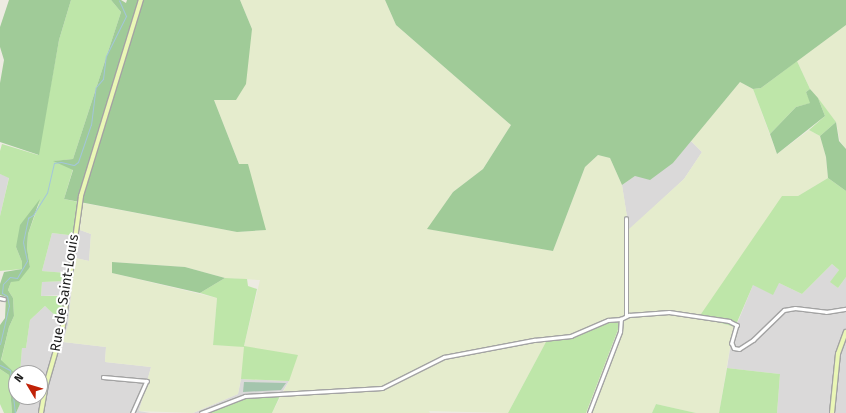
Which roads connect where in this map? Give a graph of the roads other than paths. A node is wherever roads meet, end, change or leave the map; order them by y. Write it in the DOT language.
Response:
graph roads {
  1 [pos="141,0"];
  2 [pos="626,219"];
  3 [pos="0,298"];
  4 [pos="4,299"];
  5 [pos="846,309"];
  6 [pos="626,316"];
  7 [pos="621,319"];
  8 [pos="846,332"];
  9 [pos="103,377"];
  10 [pos="41,413"];
  11 [pos="133,413"];
  12 [pos="201,413"];
  13 [pos="589,413"];
  14 [pos="832,413"];
  1 -- 10 [label="street, Rue de Saint-Louis"];
  2 -- 6 [label="street"];
  3 -- 4 [label="street"];
  5 -- 6 [label="street"];
  6 -- 7 [label="street"];
  7 -- 12 [label="street"];
  7 -- 13 [label="street"];
  8 -- 14 [label="street"];
  9 -- 11 [label="street"];
}
